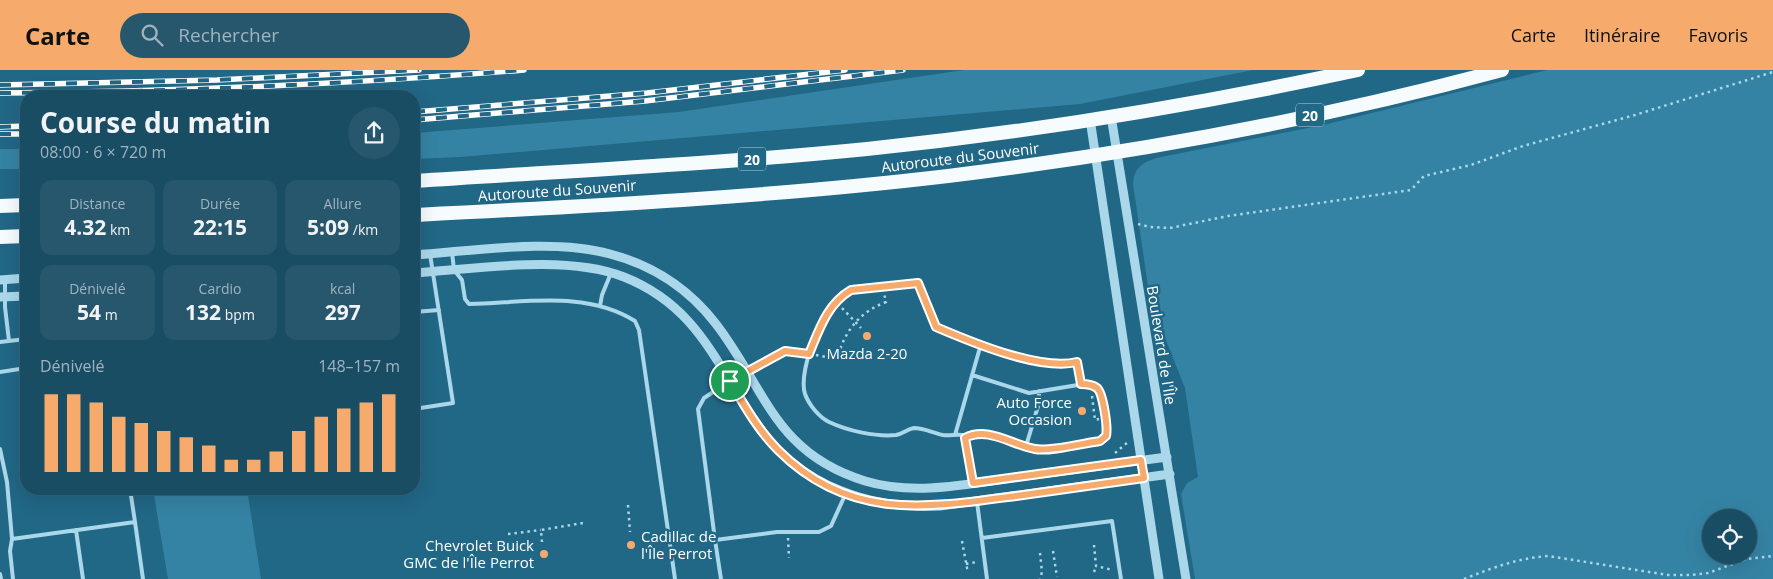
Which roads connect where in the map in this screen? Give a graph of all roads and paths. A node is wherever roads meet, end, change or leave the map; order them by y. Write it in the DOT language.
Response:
graph roads {
  1 [pos="1358,70"];
  2 [pos="1502,70"];
  3 [pos="1773,72"];
  4 [pos="1111,116"];
  5 [pos="1090,119"];
  6 [pos="1117,151"];
  7 [pos="1094,155"];
  8 [pos="420,181"];
  9 [pos="20,204"];
  10 [pos="0,206"];
  11 [pos="420,215"];
  12 [pos="1129,224"];
  13 [pos="20,236"];
  14 [pos="0,237"];
  15 [pos="452,252"];
  16 [pos="430,254"];
  17 [pos="420,255"];
  18 [pos="454,270"];
  19 [pos="432,271"];
  20 [pos="420,272"];
  21 [pos="611,273"];
  22 [pos="20,279"];
  23 [pos="3,280"];
  24 [pos="20,296"];
  25 [pos="2,297"];
  26 [pos="836,301"];
  27 [pos="886,302"];
  28 [pos="600,306"];
  29 [pos="439,310"];
  30 [pos="420,312"];
  31 [pos="854,323"];
  32 [pos="861,328"];
  33 [pos="20,340"];
  34 [pos="9,341"];
  35 [pos="0,342"];
  36 [pos="981,344"];
  37 [pos="809,354"];
  38 [pos="817,356"];
  39 [pos="1077,362"];
  40 [pos="20,369"];
  41 [pos="0,372"];
  42 [pos="746,372"];
  43 [pos="972,375"];
  44 [pos="730,381"];
  45 [pos="1039,391"];
  46 [pos="1091,393"];
  47 [pos="420,408"];
  48 [pos="1095,420"];
  49 [pos="955,435"];
  50 [pos="965,438"];
  51 [pos="1104,439"];
  52 [pos="1128,441"];
  53 [pos="1026,446"];
  54 [pos="0,449"];
  55 [pos="1167,457"];
  56 [pos="1141,460"];
  57 [pos="1170,474"];
  58 [pos="1144,478"];
  59 [pos="973,483"];
  60 [pos="846,493"];
  61 [pos="131,495"];
  62 [pos="977,501"];
  63 [pos="628,504"];
  64 [pos="135,522"];
  65 [pos="583,523"];
  66 [pos="76,530"];
  67 [pos="541,530"];
  68 [pos="630,532"];
  69 [pos="508,534"];
  70 [pos="982,538"];
  71 [pos="12,539"];
  72 [pos="715,540"];
  73 [pos="962,541"];
  74 [pos="542,542"];
  75 [pos="1094,545"];
  76 [pos="788,551"];
  77 [pos="1053,551"];
  78 [pos="1040,553"];
  79 [pos="1773,556"];
  80 [pos="789,558"];
  81 [pos="1096,566"];
  82 [pos="962,569"];
  83 [pos="1113,569"];
  84 [pos="1094,572"];
  85 [pos="0,574"];
  86 [pos="1058,577"];
  87 [pos="1,579"];
  88 [pos="13,579"];
  89 [pos="83,579"];
  90 [pos="143,579"];
  91 [pos="675,579"];
  92 [pos="721,579"];
  93 [pos="987,579"];
  94 [pos="1040,579"];
  95 [pos="1121,579"];
  96 [pos="1159,579"];
  97 [pos="1186,579"];
  98 [pos="1464,579"];
  1 -- 4 [label="highway, Autoroute du Souvenir / 20"];
  2 -- 6 [label="highway, Autoroute du Souvenir / 20"];
  3 -- 12 [label="path"];
  4 -- 5 [label="highway, Autoroute du Souvenir / 20"];
  4 -- 6 [label="street, Boulevard de l'Île"];
  5 -- 7 [label="street"];
  5 -- 8 [label="highway, Autoroute du Souvenir / 20"];
  6 -- 7 [label="highway, Autoroute du Souvenir / 20"];
  6 -- 12 [label="street, Boulevard de l'Île"];
  7 -- 11 [label="highway, Autoroute du Souvenir / 20"];
  7 -- 56 [label="street"];
  9 -- 10 [label="highway"];
  12 -- 55 [label="street, Boulevard de l'Île"];
  13 -- 14 [label="highway"];
  15 -- 16 [label="street"];
  15 -- 18 [label="lane"];
  15 -- 42 [label="street"];
  16 -- 17 [label="street"];
  16 -- 19 [label="lane"];
  18 -- 19 [label="street"];
  18 -- 21 [label="street"];
  18 -- 28 [label="lane"];
  19 -- 20 [label="street"];
  19 -- 29 [label="lane"];
  21 -- 28 [label="lane"];
  21 -- 44 [label="street"];
  22 -- 23 [label="street"];
  23 -- 25 [label="lane"];
  24 -- 25 [label="street"];
  25 -- 34 [label="lane"];
  26 -- 31 [label="path"];
  26 -- 36 [label="lane"];
  26 -- 37 [label="lane"];
  27 -- 31 [label="path"];
  28 -- 91 [label="lane"];
  29 -- 30 [label="lane"];
  29 -- 47 [label="lane"];
  31 -- 32 [label="path"];
  31 -- 38 [label="path"];
  33 -- 34 [label="lane"];
  34 -- 35 [label="lane"];
  36 -- 39 [label="lane"];
  36 -- 43 [label="lane"];
  37 -- 42 [label="lane"];
  37 -- 49 [label="lane"];
  40 -- 41 [label="lane"];
  42 -- 44 [label="street"];
  42 -- 59 [label="street"];
  43 -- 45 [label="lane"];
  43 -- 49 [label="lane"];
  44 -- 60 [label="street"];
  44 -- 72 [label="lane"];
  45 -- 51 [label="lane"];
  45 -- 53 [label="lane"];
  46 -- 48 [label="path"];
  49 -- 50 [label="lane"];
  50 -- 53 [label="lane"];
  50 -- 59 [label="lane"];
  51 -- 52 [label="path"];
  51 -- 53 [label="lane"];
  54 -- 71 [label="lane"];
  55 -- 56 [label="street"];
  55 -- 57 [label="street, Boulevard de l'Île"];
  56 -- 58 [label="street"];
  56 -- 59 [label="street"];
  57 -- 58 [label="street"];
  57 -- 97 [label="street, Boulevard de l'Île"];
  58 -- 62 [label="street"];
  58 -- 96 [label="street"];
  60 -- 62 [label="street"];
  60 -- 72 [label="lane"];
  61 -- 64 [label="lane"];
  62 -- 70 [label="lane"];
  63 -- 68 [label="path"];
  64 -- 66 [label="lane"];
  64 -- 90 [label="lane"];
  65 -- 67 [label="path"];
  66 -- 71 [label="lane"];
  66 -- 89 [label="lane"];
  67 -- 69 [label="path"];
  67 -- 74 [label="path"];
  70 -- 93 [label="lane"];
  70 -- 95 [label="lane"];
  71 -- 88 [label="lane"];
  72 -- 92 [label="lane"];
  73 -- 82 [label="path"];
  75 -- 81 [label="path"];
  76 -- 80 [label="path"];
  77 -- 86 [label="path"];
  78 -- 94 [label="path"];
  79 -- 98 [label="path"];
  81 -- 83 [label="path"];
  81 -- 84 [label="path"];
  85 -- 87 [label="lane"];
}
